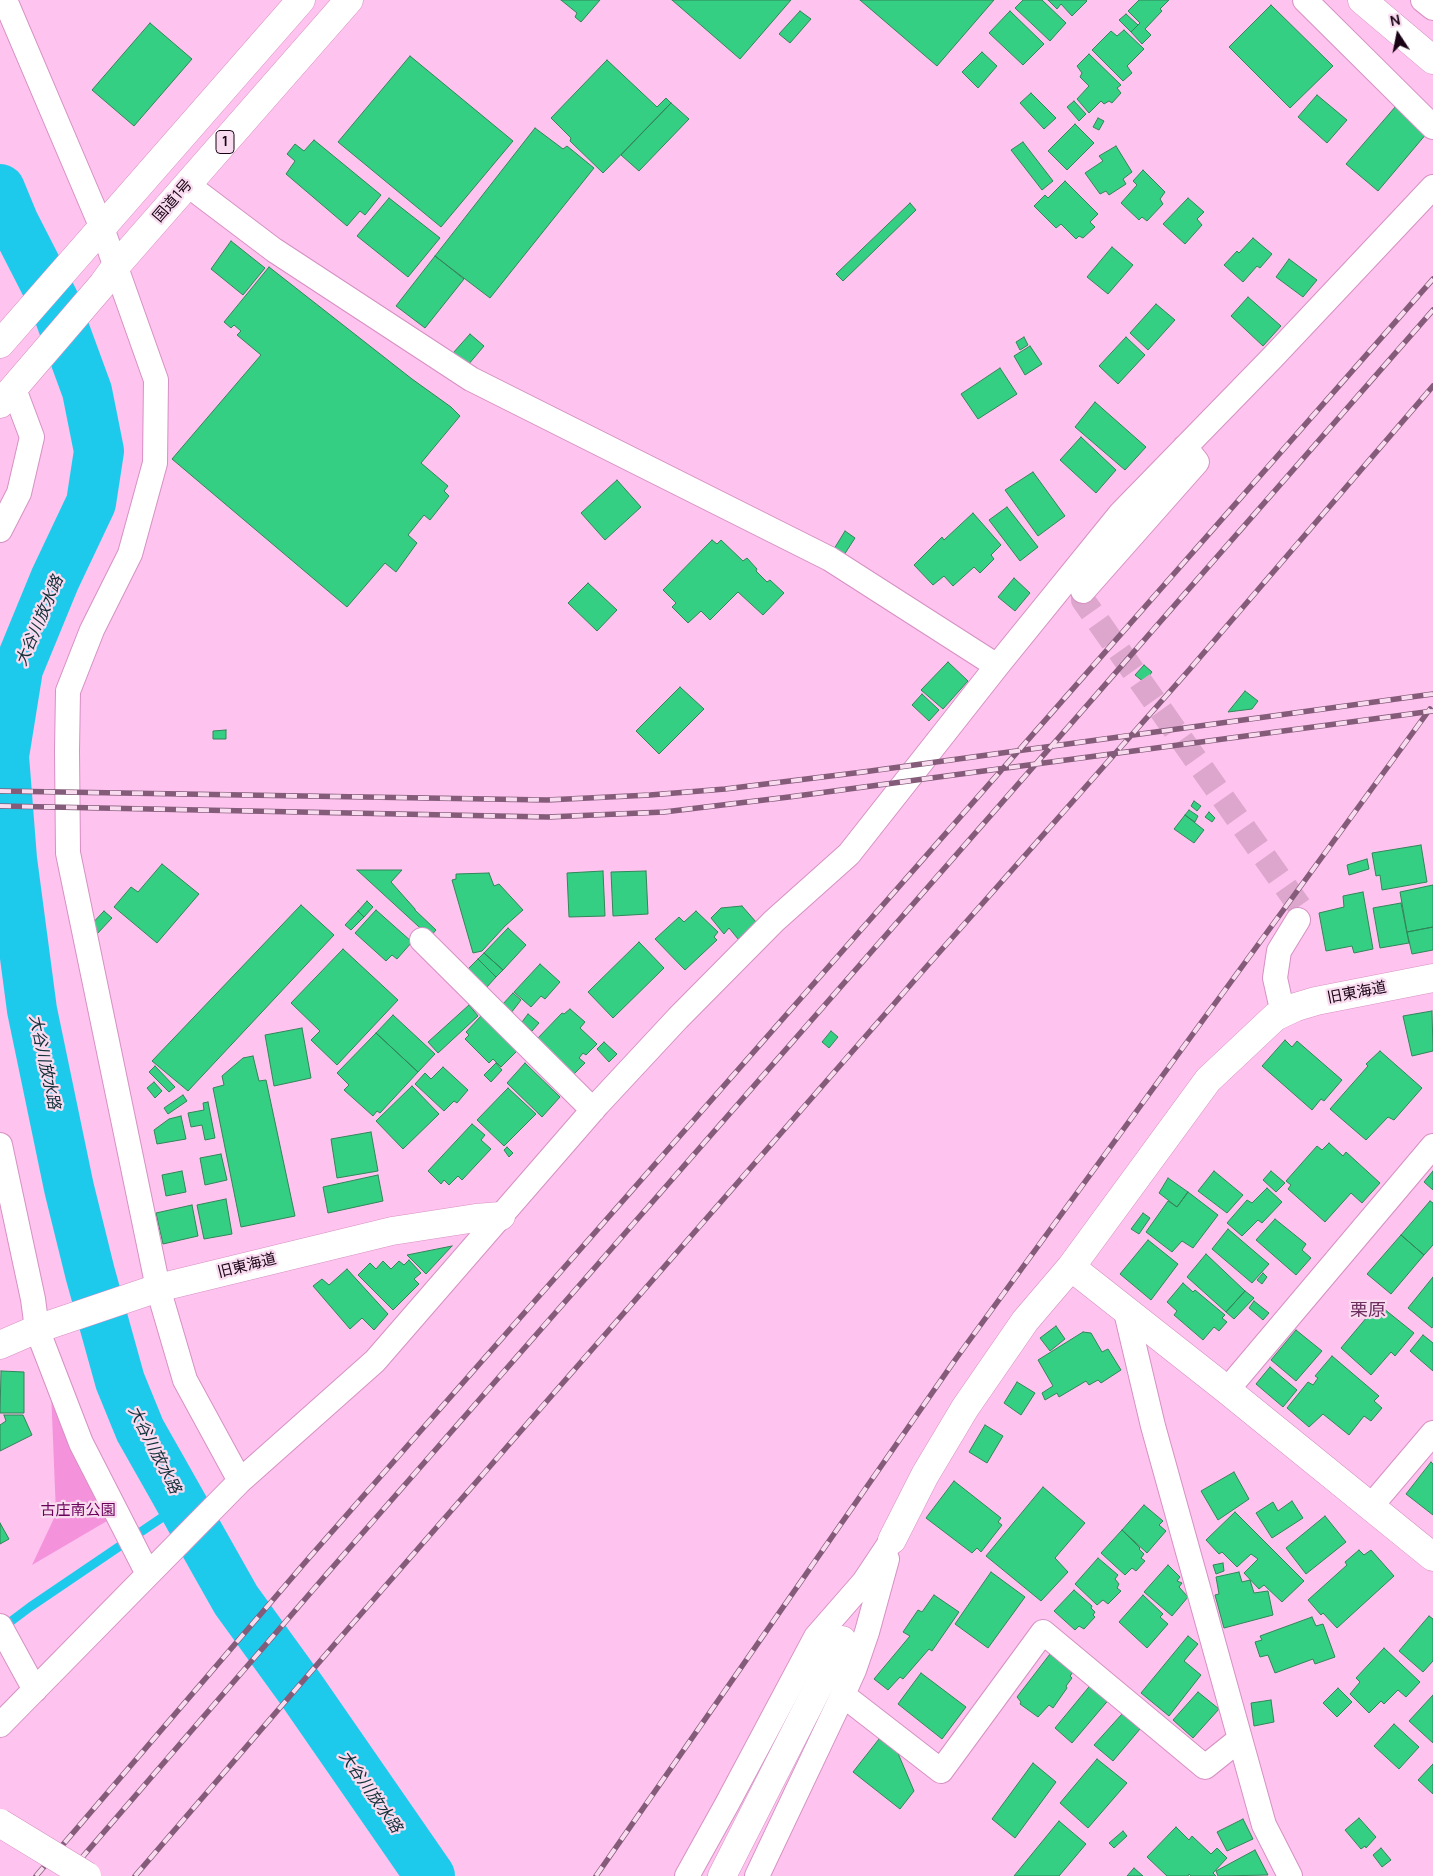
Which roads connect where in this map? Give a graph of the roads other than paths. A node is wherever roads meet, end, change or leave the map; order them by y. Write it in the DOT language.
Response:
graph roads {
  1 [pos="5,0"];
  2 [pos="301,0"];
  3 [pos="349,0"];
  4 [pos="1304,0"];
  5 [pos="1362,0"];
  6 [pos="1423,0"];
  7 [pos="1433,8"];
  8 [pos="1433,60"];
  9 [pos="1433,127"];
  10 [pos="188,185"];
  11 [pos="1433,187"];
  12 [pos="94,237"];
  13 [pos="109,275"];
  14 [pos="4,340"];
  15 [pos="12,391"];
  16 [pos="1185,447"];
  17 [pos="0,530"];
  18 [pos="1083,591"];
  19 [pos="997,666"];
  20 [pos="1298,920"];
  21 [pos="422,940"];
  22 [pos="1433,978"];
  23 [pos="1283,1014"];
  24 [pos="593,1110"];
  25 [pos="0,1145"];
  26 [pos="1433,1146"];
  27 [pos="501,1216"];
  28 [pos="1071,1267"];
  29 [pos="158,1288"];
  30 [pos="1126,1312"];
  31 [pos="37,1329"];
  32 [pos="0,1345"];
  33 [pos="1227,1390"];
  34 [pos="1433,1434"];
  35 [pos="234,1486"];
  36 [pos="1371,1506"];
  37 [pos="892,1540"];
  38 [pos="1433,1557"];
  39 [pos="152,1570"];
  40 [pos="5,1635"];
  41 [pos="842,1640"];
  42 [pos="35,1690"];
  43 [pos="843,1695"];
  44 [pos="0,1725"];
  45 [pos="1240,1739"];
  46 [pos="0,1823"];
  47 [pos="87,1876"];
  48 [pos="687,1876"];
  49 [pos="722,1876"];
  50 [pos="757,1876"];
  51 [pos="1290,1876"];
  1 -- 12 [label="street"];
  2 -- 12 [label="main road, 1"];
  3 -- 10 [label="main road, 国道1号 / 1"];
  4 -- 9 [label="street"];
  5 -- 8 [label="main road"];
  6 -- 7 [label="street"];
  10 -- 13 [label="main road, 国道1号 / 1"];
  10 -- 19 [label="street"];
  11 -- 16 [label="street"];
  12 -- 13 [label="street"];
  12 -- 14 [label="main road, 1"];
  13 -- 15 [label="main road, 国道1号 / 1"];
  13 -- 29 [label="street"];
  15 -- 17 [label="street"];
  16 -- 18 [label="street"];
  16 -- 19 [label="street"];
  19 -- 24 [label="street"];
  20 -- 23 [label="street"];
  21 -- 24 [label="street"];
  22 -- 23 [label="main road, 旧東海道"];
  23 -- 28 [label="main road, 旧東海道"];
  24 -- 27 [label="street"];
  25 -- 31 [label="street"];
  26 -- 33 [label="street"];
  27 -- 29 [label="main road, 旧東海道"];
  27 -- 35 [label="street"];
  28 -- 30 [label="main road"];
  28 -- 37 [label="main road, 旧東海道"];
  29 -- 31 [label="main road, 旧東海道"];
  29 -- 35 [label="street"];
  30 -- 33 [label="main road"];
  30 -- 45 [label="street"];
  31 -- 32 [label="main road, 旧東海道"];
  31 -- 39 [label="street"];
  33 -- 36 [label="main road"];
  34 -- 36 [label="street"];
  35 -- 39 [label="street"];
  36 -- 38 [label="main road"];
  37 -- 41 [label="street"];
  37 -- 43 [label="street"];
  37 -- 48 [label="street"];
  39 -- 42 [label="street"];
  40 -- 42 [label="street"];
  41 -- 49 [label="main road"];
  42 -- 44 [label="street"];
  43 -- 45 [label="street"];
  43 -- 50 [label="street"];
  45 -- 51 [label="street"];
  46 -- 47 [label="main road, bridge"];
}
